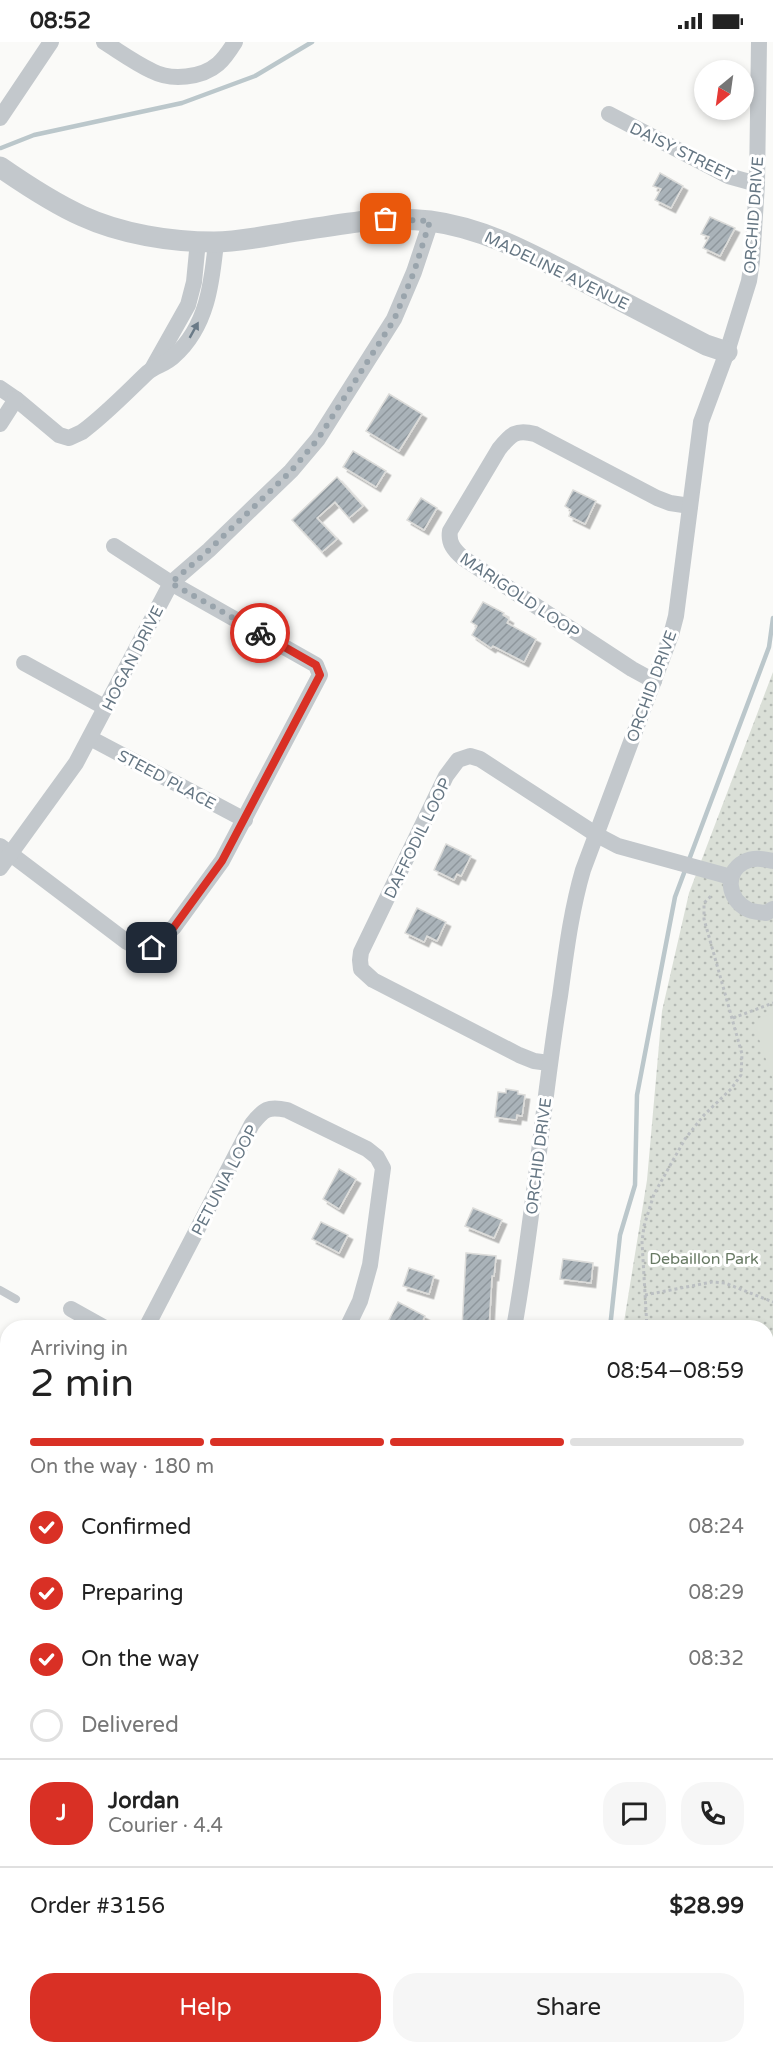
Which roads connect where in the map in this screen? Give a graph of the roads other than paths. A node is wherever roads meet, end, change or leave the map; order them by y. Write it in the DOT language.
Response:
graph roads {
  1 [pos="51,42"];
  2 [pos="104,42"];
  3 [pos="235,42"];
  4 [pos="759,42"];
  5 [pos="609,114"];
  6 [pos="0,118"];
  7 [pos="0,167"];
  8 [pos="757,183"];
  9 [pos="430,221"];
  10 [pos="207,241"];
  11 [pos="727,352"];
  12 [pos="0,388"];
  13 [pos="16,399"];
  14 [pos="0,424"];
  15 [pos="690,506"];
  16 [pos="114,546"];
  17 [pos="171,583"];
  18 [pos="24,663"];
  19 [pos="654,681"];
  20 [pos="106,708"];
  21 [pos="90,738"];
  22 [pos="245,820"];
  23 [pos="597,835"];
  24 [pos="5,850"];
  25 [pos="773,861"];
  26 [pos="0,868"];
  27 [pos="731,877"];
  28 [pos="773,909"];
  29 [pos="549,1063"];
  30 [pos="0,1290"];
  31 [pos="16,1299"];
  32 [pos="71,1309"];
  33 [pos="91,1320"];
  34 [pos="150,1320"];
  35 [pos="351,1320"];
  36 [pos="515,1320"];
  1 -- 6 [label="street"];
  2 -- 3 [label="street"];
  4 -- 8 [label="street, ORCHID DRIVE"];
  5 -- 8 [label="street, DAISY STREET"];
  7 -- 10 [label="street, MADELINE AVENUE"];
  8 -- 11 [label="street, ORCHID DRIVE"];
  9 -- 10 [label="street, MADELINE AVENUE"];
  9 -- 11 [label="street, MADELINE AVENUE"];
  9 -- 17 [label="street, HOGAN DRIVE"];
  10 -- 13 [label="street"];
  11 -- 15 [label="street, ORCHID DRIVE"];
  12 -- 13 [label="street"];
  13 -- 14 [label="street"];
  15 -- 19 [label="street, ORCHID DRIVE"];
  15 -- 19 [label="street, MARIGOLD LOOP"];
  16 -- 17 [label="street"];
  17 -- 20 [label="street, HOGAN DRIVE"];
  17 -- 22 [label="street"];
  18 -- 20 [label="street"];
  19 -- 23 [label="street, ORCHID DRIVE"];
  20 -- 21 [label="street, HOGAN DRIVE"];
  21 -- 22 [label="street, STEED PLACE"];
  21 -- 24 [label="street, HOGAN DRIVE"];
  22 -- 24 [label="street"];
  23 -- 27 [label="street, DAFFODIL LOOP"];
  23 -- 29 [label="street, ORCHID DRIVE"];
  23 -- 29 [label="street, DAFFODIL LOOP"];
  24 -- 26 [label="street, HOGAN DRIVE"];
  25 -- 27 [label="street"];
  27 -- 28 [label="street"];
  29 -- 36 [label="street, ORCHID DRIVE"];
  30 -- 31 [label="lane"];
  32 -- 33 [label="street"];
  34 -- 35 [label="street, PETUNIA LOOP"];
}
